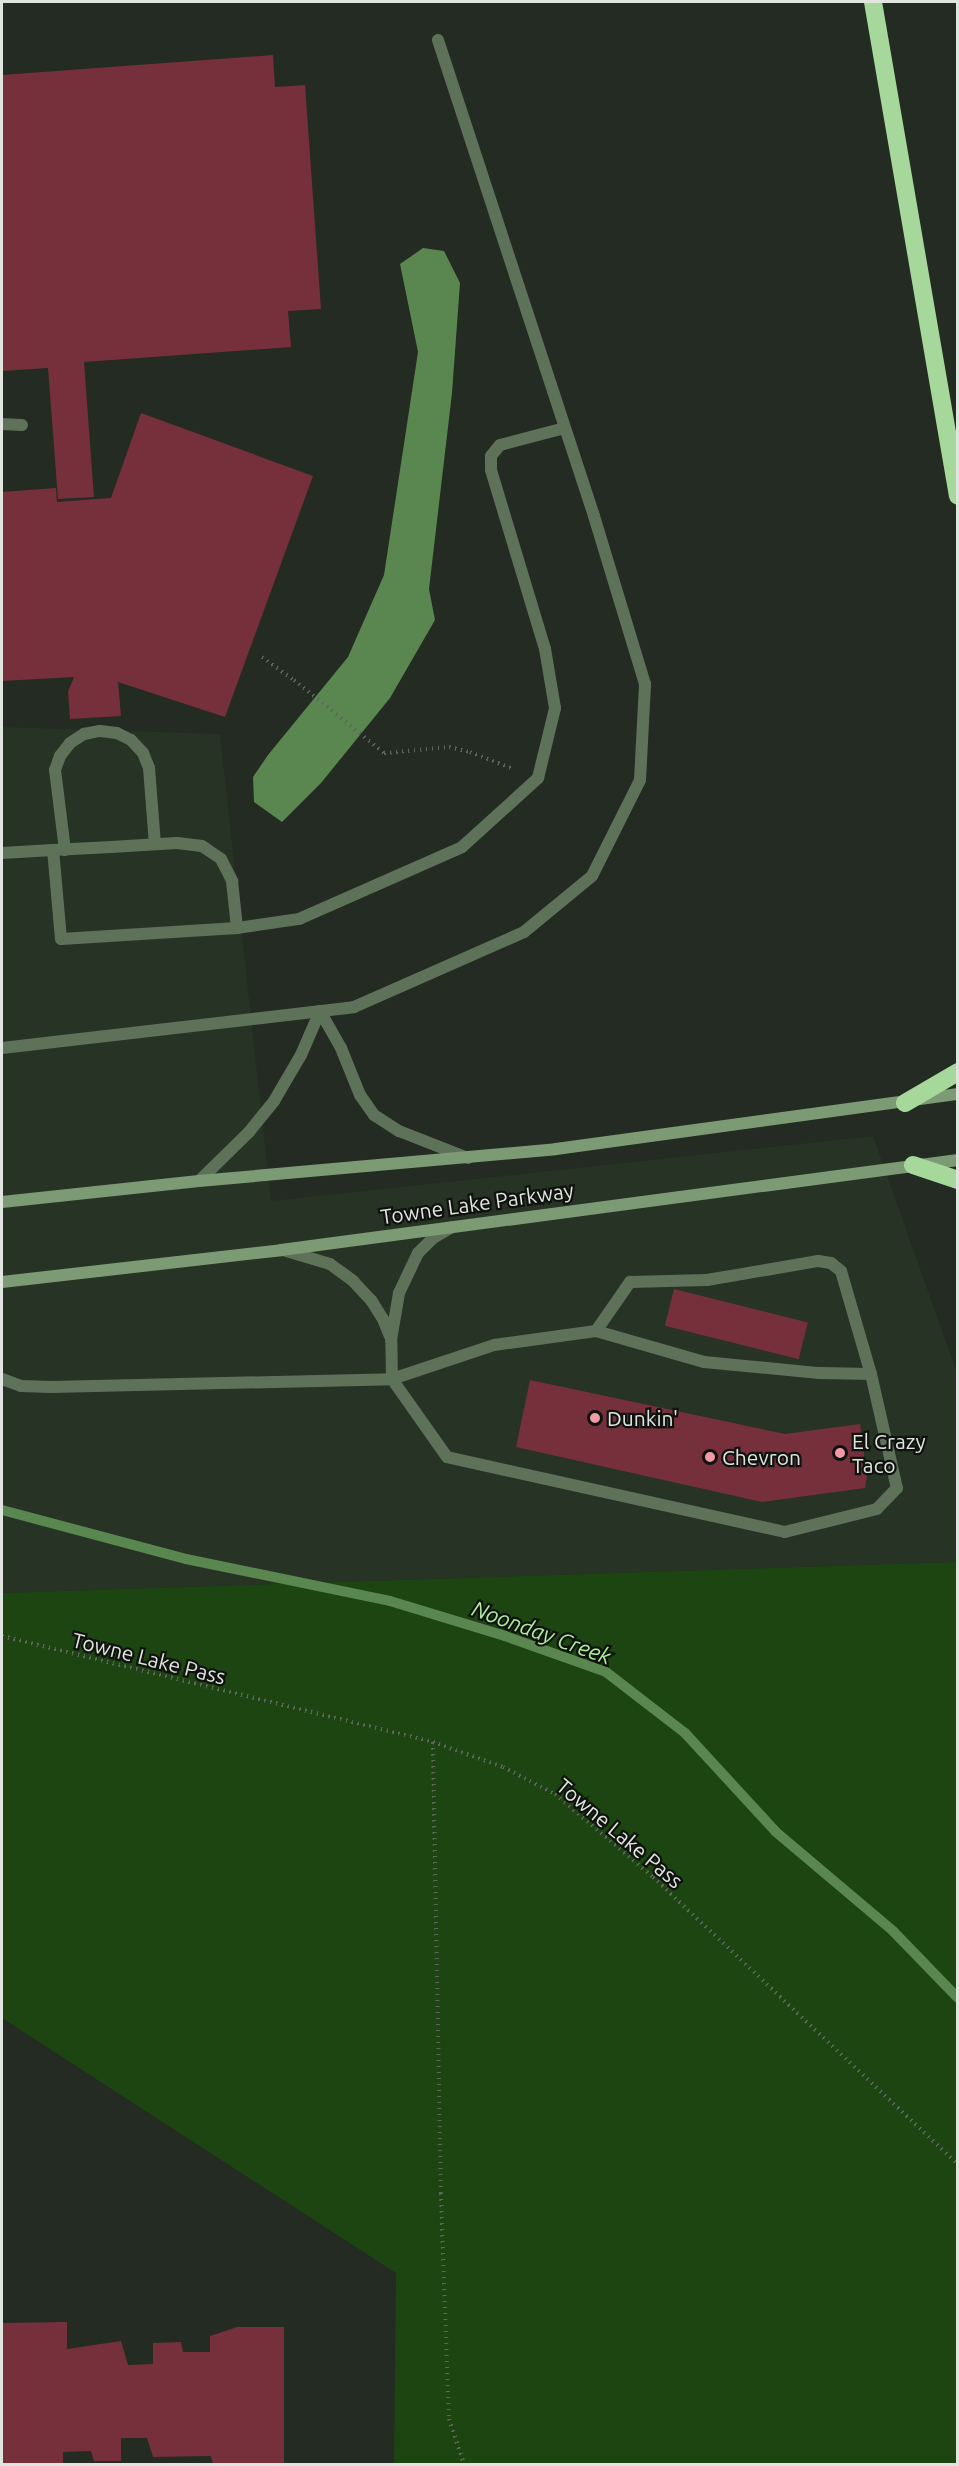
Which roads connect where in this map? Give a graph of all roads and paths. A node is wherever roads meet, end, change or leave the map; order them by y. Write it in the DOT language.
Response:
graph roads {
  1 [pos="873,2"];
  2 [pos="438,40"];
  3 [pos="2,424"];
  4 [pos="22,425"];
  5 [pos="565,428"];
  6 [pos="957,496"];
  7 [pos="261,657"];
  8 [pos="538,778"];
  9 [pos="155,844"];
  10 [pos="59,850"];
  11 [pos="2,853"];
  12 [pos="237,928"];
  13 [pos="320,1011"];
  14 [pos="2,1048"];
  15 [pos="957,1072"];
  16 [pos="957,1094"];
  17 [pos="905,1103"];
  18 [pos="470,1158"];
  19 [pos="957,1160"];
  20 [pos="913,1165"];
  21 [pos="957,1180"];
  22 [pos="198,1181"];
  23 [pos="2,1202"];
  24 [pos="454,1226"];
  25 [pos="280,1250"];
  26 [pos="2,1282"];
  27 [pos="596,1331"];
  28 [pos="391,1340"];
  29 [pos="871,1374"];
  30 [pos="2,1379"];
  31 [pos="392,1379"];
  32 [pos="2,1636"];
  33 [pos="433,1742"];
  34 [pos="957,2164"];
  35 [pos="464,2464"];
  1 -- 6 [label="highway"];
  2 -- 5 [label="lane"];
  3 -- 4 [label="lane"];
  5 -- 8 [label="lane"];
  5 -- 13 [label="lane"];
  7 -- 8 [label="path"];
  8 -- 12 [label="lane"];
  9 -- 10 [label="lane"];
  9 -- 10 [label="lane"];
  9 -- 12 [label="lane"];
  10 -- 11 [label="lane"];
  10 -- 12 [label="lane"];
  13 -- 14 [label="lane"];
  13 -- 18 [label="lane"];
  13 -- 22 [label="lane"];
  15 -- 17 [label="highway"];
  16 -- 17 [label="main road, Towne Lake Parkway"];
  17 -- 18 [label="main road, Towne Lake Parkway"];
  18 -- 22 [label="main road, Towne Lake Parkway"];
  19 -- 20 [label="main road, Towne Lake Parkway"];
  20 -- 21 [label="highway"];
  20 -- 24 [label="main road, Towne Lake Parkway"];
  22 -- 23 [label="main road, Towne Lake Parkway"];
  24 -- 25 [label="main road, Towne Lake Parkway"];
  24 -- 28 [label="lane"];
  25 -- 26 [label="main road, Towne Lake Parkway"];
  25 -- 28 [label="lane"];
  27 -- 29 [label="lane"];
  27 -- 29 [label="lane"];
  27 -- 31 [label="lane"];
  28 -- 31 [label="lane"];
  29 -- 31 [label="lane"];
  30 -- 31 [label="lane"];
  32 -- 33 [label="path, Towne Lake Pass"];
  33 -- 34 [label="path, Towne Lake Pass"];
  33 -- 35 [label="path"];
}
